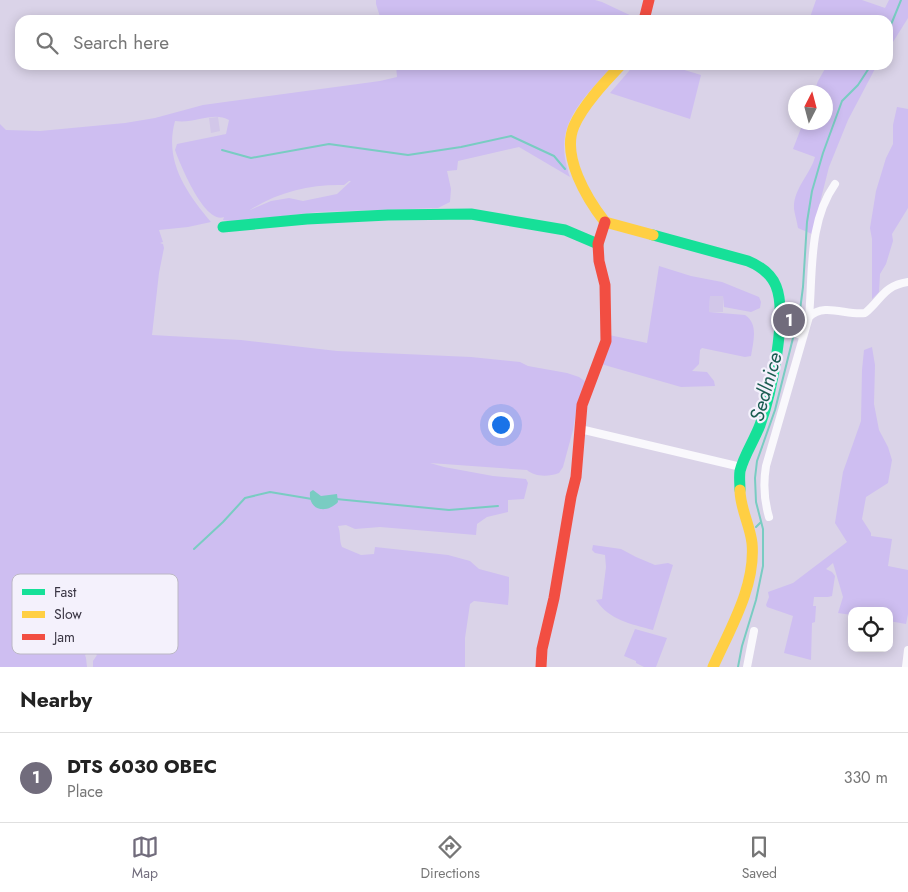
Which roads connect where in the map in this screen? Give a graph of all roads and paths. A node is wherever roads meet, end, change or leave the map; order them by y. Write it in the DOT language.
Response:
graph roads {
  1 [pos="649,0"];
  2 [pos="645,15"];
  3 [pos="617,70"];
  4 [pos="835,184"];
  5 [pos="604,222"];
  6 [pos="223,227"];
  7 [pos="598,244"];
  8 [pos="908,282"];
  9 [pos="809,318"];
  10 [pos="784,330"];
  11 [pos="801,335"];
  12 [pos="580,429"];
  13 [pos="741,467"];
  14 [pos="769,518"];
  15 [pos="754,630"];
  16 [pos="908,650"];
  17 [pos="541,667"];
  18 [pos="714,667"];
  19 [pos="747,667"];
  20 [pos="906,667"];
  1 -- 2 [label="street"];
  3 -- 5 [label="street"];
  4 -- 9 [label="street"];
  5 -- 7 [label="street"];
  5 -- 10 [label="street"];
  6 -- 7 [label="street"];
  7 -- 12 [label="street"];
  8 -- 9 [label="street"];
  9 -- 11 [label="street"];
  10 -- 11 [label="street"];
  10 -- 13 [label="street"];
  11 -- 14 [label="street"];
  12 -- 13 [label="street"];
  12 -- 17 [label="street"];
  13 -- 18 [label="street"];
  15 -- 19 [label="street"];
  16 -- 20 [label="street"];
}
